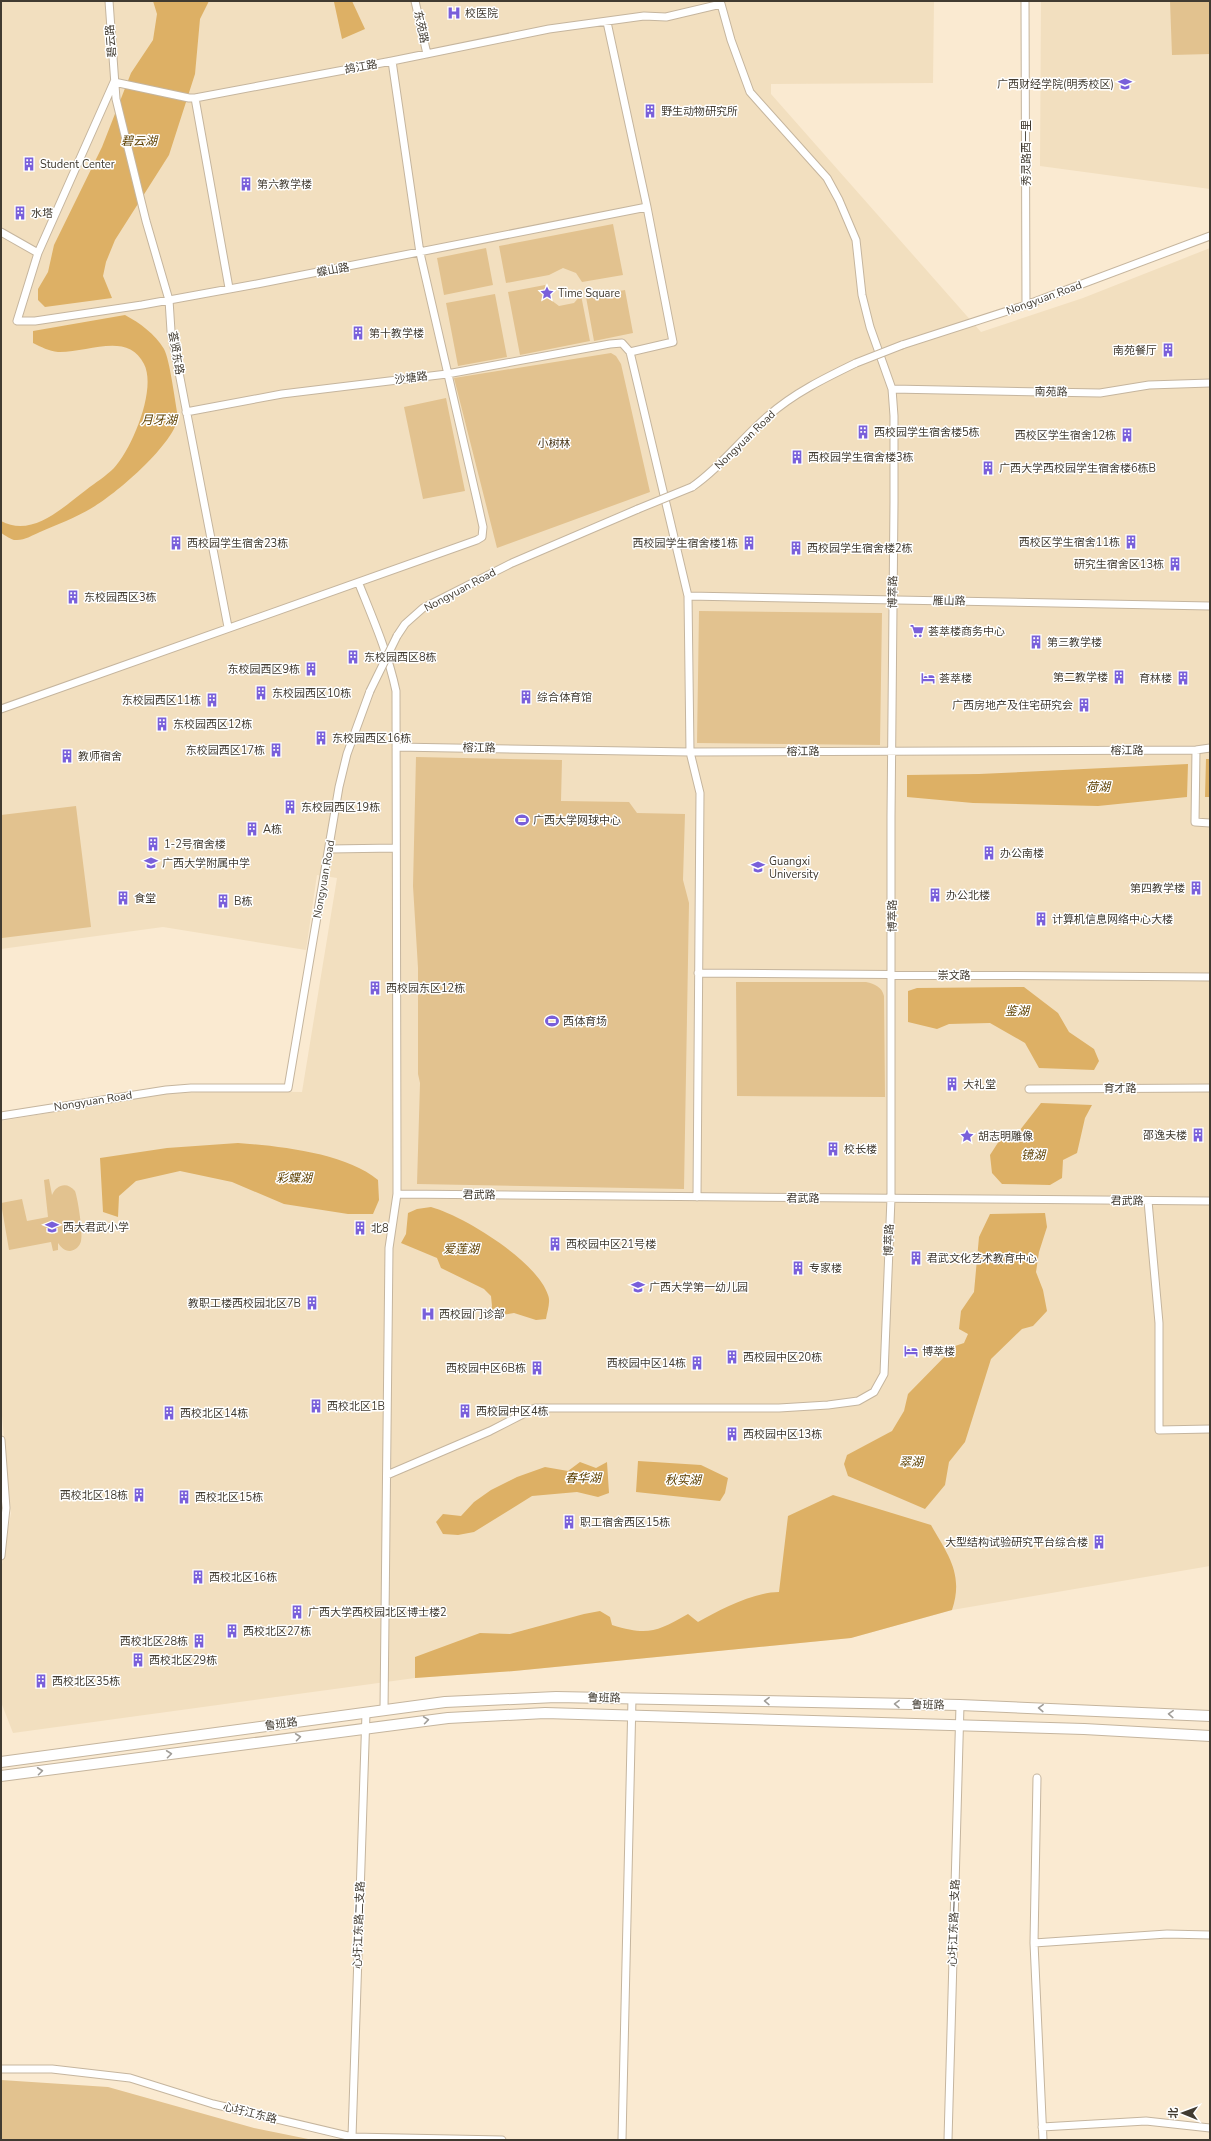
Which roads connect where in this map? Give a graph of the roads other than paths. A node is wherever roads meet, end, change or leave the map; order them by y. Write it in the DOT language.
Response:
graph roads {
  1 [pos="109,1"];
  2 [pos="415,1"];
  3 [pos="1025,1"];
  4 [pos="721,3"];
  5 [pos="608,22"];
  6 [pos="427,54"];
  7 [pos="392,61"];
  8 [pos="114,82"];
  9 [pos="192,98"];
  10 [pos="647,207"];
  11 [pos="1,232"];
  12 [pos="1210,236"];
  13 [pos="38,253"];
  14 [pos="420,253"];
  15 [pos="228,288"];
  16 [pos="169,300"];
  17 [pos="1026,305"];
  18 [pos="630,352"];
  19 [pos="447,374"];
  20 [pos="1210,383"];
  21 [pos="892,389"];
  22 [pos="186,412"];
  23 [pos="359,584"];
  24 [pos="688,596"];
  25 [pos="893,600"];
  26 [pos="1210,606"];
  27 [pos="228,627"];
  28 [pos="1,709"];
  29 [pos="396,747"];
  30 [pos="1210,748"];
  31 [pos="1196,750"];
  32 [pos="892,751"];
  33 [pos="690,752"];
  34 [pos="1210,823"];
  35 [pos="396,848"];
  36 [pos="330,849"];
  37 [pos="698,973"];
  38 [pos="892,975"];
  39 [pos="1210,976"];
  40 [pos="1210,1088"];
  41 [pos="1029,1089"];
  42 [pos="1,1116"];
  43 [pos="397,1194"];
  44 [pos="697,1197"];
  45 [pos="891,1198"];
  46 [pos="1148,1201"];
  47 [pos="1210,1201"];
  48 [pos="1210,1429"];
  49 [pos="1,1440"];
  50 [pos="387,1475"];
  51 [pos="1,1556"];
  52 [pos="632,1698"];
  53 [pos="960,1705"];
  54 [pos="384,1710"];
  55 [pos="366,1713"];
  56 [pos="632,1716"];
  57 [pos="1210,1716"];
  58 [pos="961,1725"];
  59 [pos="365,1729"];
  60 [pos="1210,1736"];
  61 [pos="1,1762"];
  62 [pos="1,1776"];
  63 [pos="1037,1778"];
  64 [pos="1210,1935"];
  65 [pos="1034,1942"];
  66 [pos="1,2069"];
  67 [pos="1042,2127"];
  68 [pos="1210,2128"];
  69 [pos="352,2137"];
  70 [pos="502,2140"];
  71 [pos="622,2140"];
  72 [pos="948,2140"];
  73 [pos="1043,2140"];
  1 -- 8 [label="street, 碧云路"];
  2 -- 6 [label="street, 东苑路"];
  3 -- 17 [label="street, 秀灵路西一里"];
  4 -- 5 [label="street, 鸪江路"];
  4 -- 21 [label="street, 博萃路"];
  5 -- 6 [label="street, 鸪江路"];
  5 -- 10 [label="street"];
  6 -- 7 [label="street, 鸪江路"];
  7 -- 9 [label="street, 鸪江路"];
  7 -- 14 [label="street"];
  8 -- 9 [label="street, 鸪江路"];
  8 -- 13 [label="street"];
  8 -- 16 [label="street, 荟贤东路"];
  9 -- 15 [label="street"];
  10 -- 14 [label="street, 蝶山路"];
  10 -- 18 [label="street"];
  11 -- 13 [label="street"];
  12 -- 17 [label="street, Nongyuan Road"];
  13 -- 16 [label="street, 蝶山路"];
  14 -- 15 [label="street, 蝶山路"];
  14 -- 19 [label="street"];
  15 -- 16 [label="street, 蝶山路"];
  16 -- 22 [label="street, 荟贤东路"];
  17 -- 36 [label="street, Nongyuan Road, bridge"];
  18 -- 19 [label="street, 沙塘路"];
  18 -- 24 [label="street"];
  19 -- 22 [label="street, 沙塘路"];
  19 -- 23 [label="street"];
  20 -- 21 [label="street, 南苑路"];
  21 -- 25 [label="street, 博萃路"];
  22 -- 27 [label="street, 荟贤东路"];
  23 -- 27 [label="street"];
  23 -- 29 [label="street"];
  24 -- 25 [label="street, 雁山路"];
  24 -- 33 [label="street"];
  25 -- 26 [label="street, 雁山路"];
  25 -- 32 [label="street, 博萃路"];
  27 -- 28 [label="street"];
  29 -- 33 [label="street, 榕江路"];
  29 -- 35 [label="street"];
  30 -- 31 [label="street, 榕江路"];
  31 -- 32 [label="street, 榕江路"];
  31 -- 34 [label="street"];
  32 -- 33 [label="street, 榕江路"];
  32 -- 38 [label="street, 博萃路"];
  33 -- 37 [label="street"];
  35 -- 36 [label="street"];
  35 -- 43 [label="street"];
  36 -- 42 [label="street, Nongyuan Road"];
  37 -- 38 [label="street, 崇文路"];
  37 -- 44 [label="street"];
  38 -- 39 [label="street, 崇文路"];
  38 -- 45 [label="street, 博萃路"];
  40 -- 41 [label="street, 育才路"];
  43 -- 44 [label="street, 君武路"];
  43 -- 50 [label="street"];
  44 -- 45 [label="street, 君武路"];
  45 -- 46 [label="street, 君武路"];
  45 -- 50 [label="street, 博萃路"];
  46 -- 47 [label="street, 君武路"];
  46 -- 48 [label="street"];
  49 -- 51 [label="street"];
  50 -- 54 [label="street"];
  53 -- 52 [label="main road, 鲁班路, one-way"];
  52 -- 54 [label="main road, 鲁班路"];
  52 -- 56 [label="street"];
  57 -- 53 [label="main road, 鲁班路, one-way"];
  53 -- 58 [label="street, 心圩江东路一支路"];
  54 -- 55 [label="main road, 鲁班路"];
  55 -- 59 [label="street, 心圩江东路二支路"];
  55 -- 61 [label="main road, 鲁班路"];
  56 -- 58 [label="main road, 鲁班路"];
  59 -- 56 [label="main road, 鲁班路, one-way"];
  56 -- 71 [label="street"];
  58 -- 60 [label="main road, 鲁班路"];
  58 -- 72 [label="street, 心圩江东路一支路"];
  62 -- 59 [label="main road, 鲁班路, one-way"];
  59 -- 69 [label="street, 心圩江东路二支路"];
  63 -- 65 [label="street"];
  64 -- 65 [label="street"];
  65 -- 67 [label="street"];
  66 -- 69 [label="street, 心圩江东路"];
  67 -- 68 [label="street"];
  67 -- 73 [label="street"];
  69 -- 70 [label="street, 心圩江东路"];
}
